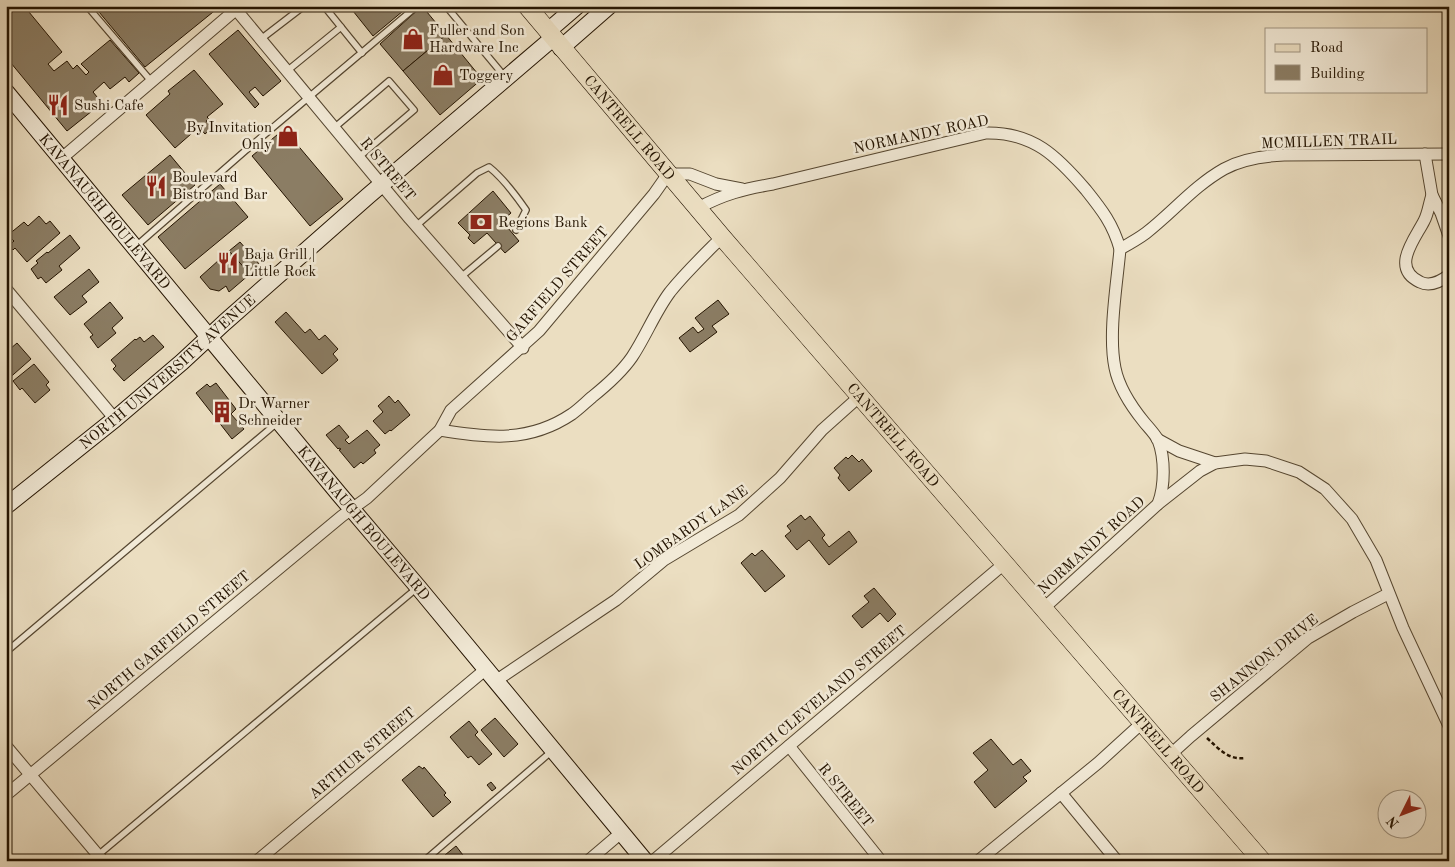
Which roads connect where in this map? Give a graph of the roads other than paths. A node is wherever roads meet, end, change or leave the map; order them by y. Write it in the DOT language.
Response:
graph roads {
  1 [pos="86,6"];
  2 [pos="304,6"];
  3 [pos="324,6"];
  4 [pos="417,6"];
  5 [pos="446,6"];
  6 [pos="527,6"];
  7 [pos="577,6"];
  8 [pos="608,6"];
  9 [pos="236,7"];
  10 [pos="341,27"];
  11 [pos="554,39"];
  12 [pos="261,40"];
  13 [pos="362,53"];
  14 [pos="287,71"];
  15 [pos="506,78"];
  16 [pos="151,81"];
  17 [pos="6,92"];
  18 [pos="310,98"];
  19 [pos="334,128"];
  20 [pos="1425,154"];
  21 [pos="1449,154"];
  22 [pos="359,157"];
  23 [pos="62,158"];
  24 [pos="668,174"];
  25 [pos="382,184"];
  26 [pos="742,189"];
  27 [pos="1432,195"];
  28 [pos="698,208"];
  29 [pos="416,226"];
  30 [pos="516,230"];
  31 [pos="1449,236"];
  32 [pos="722,237"];
  33 [pos="498,246"];
  34 [pos="135,247"];
  35 [pos="1120,249"];
  36 [pos="1449,275"];
  37 [pos="460,277"];
  38 [pos="6,289"];
  39 [pos="209,336"];
  40 [pos="522,348"];
  41 [pos="860,396"];
  42 [pos="115,419"];
  43 [pos="280,421"];
  44 [pos="440,430"];
  45 [pos="1157,439"];
  46 [pos="1215,463"];
  47 [pos="1158,504"];
  48 [pos="6,506"];
  49 [pos="352,508"];
  50 [pos="1005,563"];
  51 [pos="418,586"];
  52 [pos="1388,594"];
  53 [pos="1044,608"];
  54 [pos="6,652"];
  55 [pos="492,675"];
  56 [pos="1142,722"];
  57 [pos="1449,726"];
  58 [pos="6,746"];
  59 [pos="789,746"];
  60 [pos="554,750"];
  61 [pos="1170,755"];
  62 [pos="31,775"];
  63 [pos="1061,793"];
  64 [pos="6,795"];
  65 [pos="622,832"];
  66 [pos="97,859"];
  67 [pos="257,861"];
  68 [pos="424,861"];
  69 [pos="588,861"];
  70 [pos="645,861"];
  71 [pos="653,861"];
  72 [pos="880,861"];
  73 [pos="978,861"];
  74 [pos="1117,861"];
  75 [pos="1262,861"];
  1 -- 16 [label="lane"];
  2 -- 12 [label="lane"];
  3 -- 10 [label="lane"];
  4 -- 13 [label="lane"];
  5 -- 15 [label="lane"];
  6 -- 11 [label="main road, CANTRELL ROAD"];
  7 -- 11 [label="street, NORTH UNIVERSITY AVENUE"];
  8 -- 11 [label="street, NORTH UNIVERSITY AVENUE"];
  9 -- 12 [label="street, R STREET"];
  9 -- 16 [label="street"];
  10 -- 13 [label="lane"];
  10 -- 14 [label="lane"];
  11 -- 15 [label="street, NORTH UNIVERSITY AVENUE"];
  11 -- 24 [label="main road, CANTRELL ROAD"];
  12 -- 14 [label="street, R STREET"];
  13 -- 18 [label="lane"];
  14 -- 18 [label="street, R STREET"];
  15 -- 25 [label="street, NORTH UNIVERSITY AVENUE"];
  16 -- 23 [label="street"];
  17 -- 23 [label="street, KAVANAUGH BOULEVARD"];
  18 -- 19 [label="street, R STREET"];
  18 -- 34 [label="lane"];
  19 -- 22 [label="street, R STREET"];
  19 -- 22 [label="lane"];
  20 -- 21 [label="street, MCMILLEN TRAIL"];
  20 -- 27 [label="street"];
  20 -- 35 [label="street, MCMILLEN TRAIL"];
  22 -- 25 [label="street, R STREET"];
  23 -- 34 [label="street, KAVANAUGH BOULEVARD"];
  24 -- 26 [label="street, NORMANDY ROAD"];
  24 -- 28 [label="main road, CANTRELL ROAD"];
  24 -- 40 [label="street, GARFIELD STREET"];
  25 -- 29 [label="street, R STREET"];
  25 -- 39 [label="street, NORTH UNIVERSITY AVENUE"];
  26 -- 28 [label="street, NORMANDY ROAD"];
  26 -- 35 [label="street, NORMANDY ROAD"];
  27 -- 31 [label="street"];
  27 -- 36 [label="street"];
  28 -- 32 [label="main road, CANTRELL ROAD"];
  29 -- 30 [label="lane"];
  29 -- 37 [label="street, R STREET"];
  32 -- 41 [label="main road, CANTRELL ROAD"];
  32 -- 44 [label="street"];
  33 -- 37 [label="lane"];
  34 -- 39 [label="street, KAVANAUGH BOULEVARD"];
  35 -- 45 [label="street, NORMANDY ROAD"];
  37 -- 40 [label="street, R STREET"];
  38 -- 42 [label="street"];
  39 -- 42 [label="street, NORTH UNIVERSITY AVENUE"];
  39 -- 43 [label="street, KAVANAUGH BOULEVARD"];
  40 -- 44 [label="street, GARFIELD STREET"];
  41 -- 50 [label="main road, CANTRELL ROAD"];
  41 -- 55 [label="street, LOMBARDY LANE"];
  42 -- 48 [label="street, NORTH UNIVERSITY AVENUE"];
  43 -- 49 [label="street, KAVANAUGH BOULEVARD"];
  43 -- 54 [label="lane"];
  44 -- 49 [label="street, GARFIELD STREET"];
  45 -- 46 [label="street, NORMANDY ROAD"];
  45 -- 47 [label="street, NORMANDY ROAD"];
  46 -- 47 [label="street, NORMANDY ROAD"];
  46 -- 52 [label="street"];
  47 -- 53 [label="street, NORMANDY ROAD"];
  49 -- 51 [label="street, KAVANAUGH BOULEVARD"];
  49 -- 62 [label="street, NORTH GARFIELD STREET"];
  50 -- 53 [label="main road, CANTRELL ROAD"];
  50 -- 59 [label="street, NORTH CLEVELAND STREET"];
  51 -- 55 [label="street, KAVANAUGH BOULEVARD"];
  51 -- 66 [label="lane"];
  52 -- 57 [label="street"];
  52 -- 61 [label="street, SHANNON DRIVE"];
  53 -- 56 [label="main road, CANTRELL ROAD"];
  55 -- 60 [label="street, KAVANAUGH BOULEVARD"];
  55 -- 67 [label="street, ARTHUR STREET"];
  56 -- 61 [label="main road, CANTRELL ROAD"];
  56 -- 63 [label="street"];
  58 -- 62 [label="street"];
  59 -- 71 [label="street, NORTH CLEVELAND STREET"];
  59 -- 72 [label="street, R STREET"];
  60 -- 65 [label="street, KAVANAUGH BOULEVARD"];
  60 -- 68 [label="lane"];
  61 -- 75 [label="main road, CANTRELL ROAD"];
  62 -- 64 [label="street, NORTH GARFIELD STREET"];
  62 -- 66 [label="street"];
  63 -- 73 [label="street"];
  63 -- 74 [label="street"];
  65 -- 69 [label="street"];
  65 -- 70 [label="street, KAVANAUGH BOULEVARD"];
}
